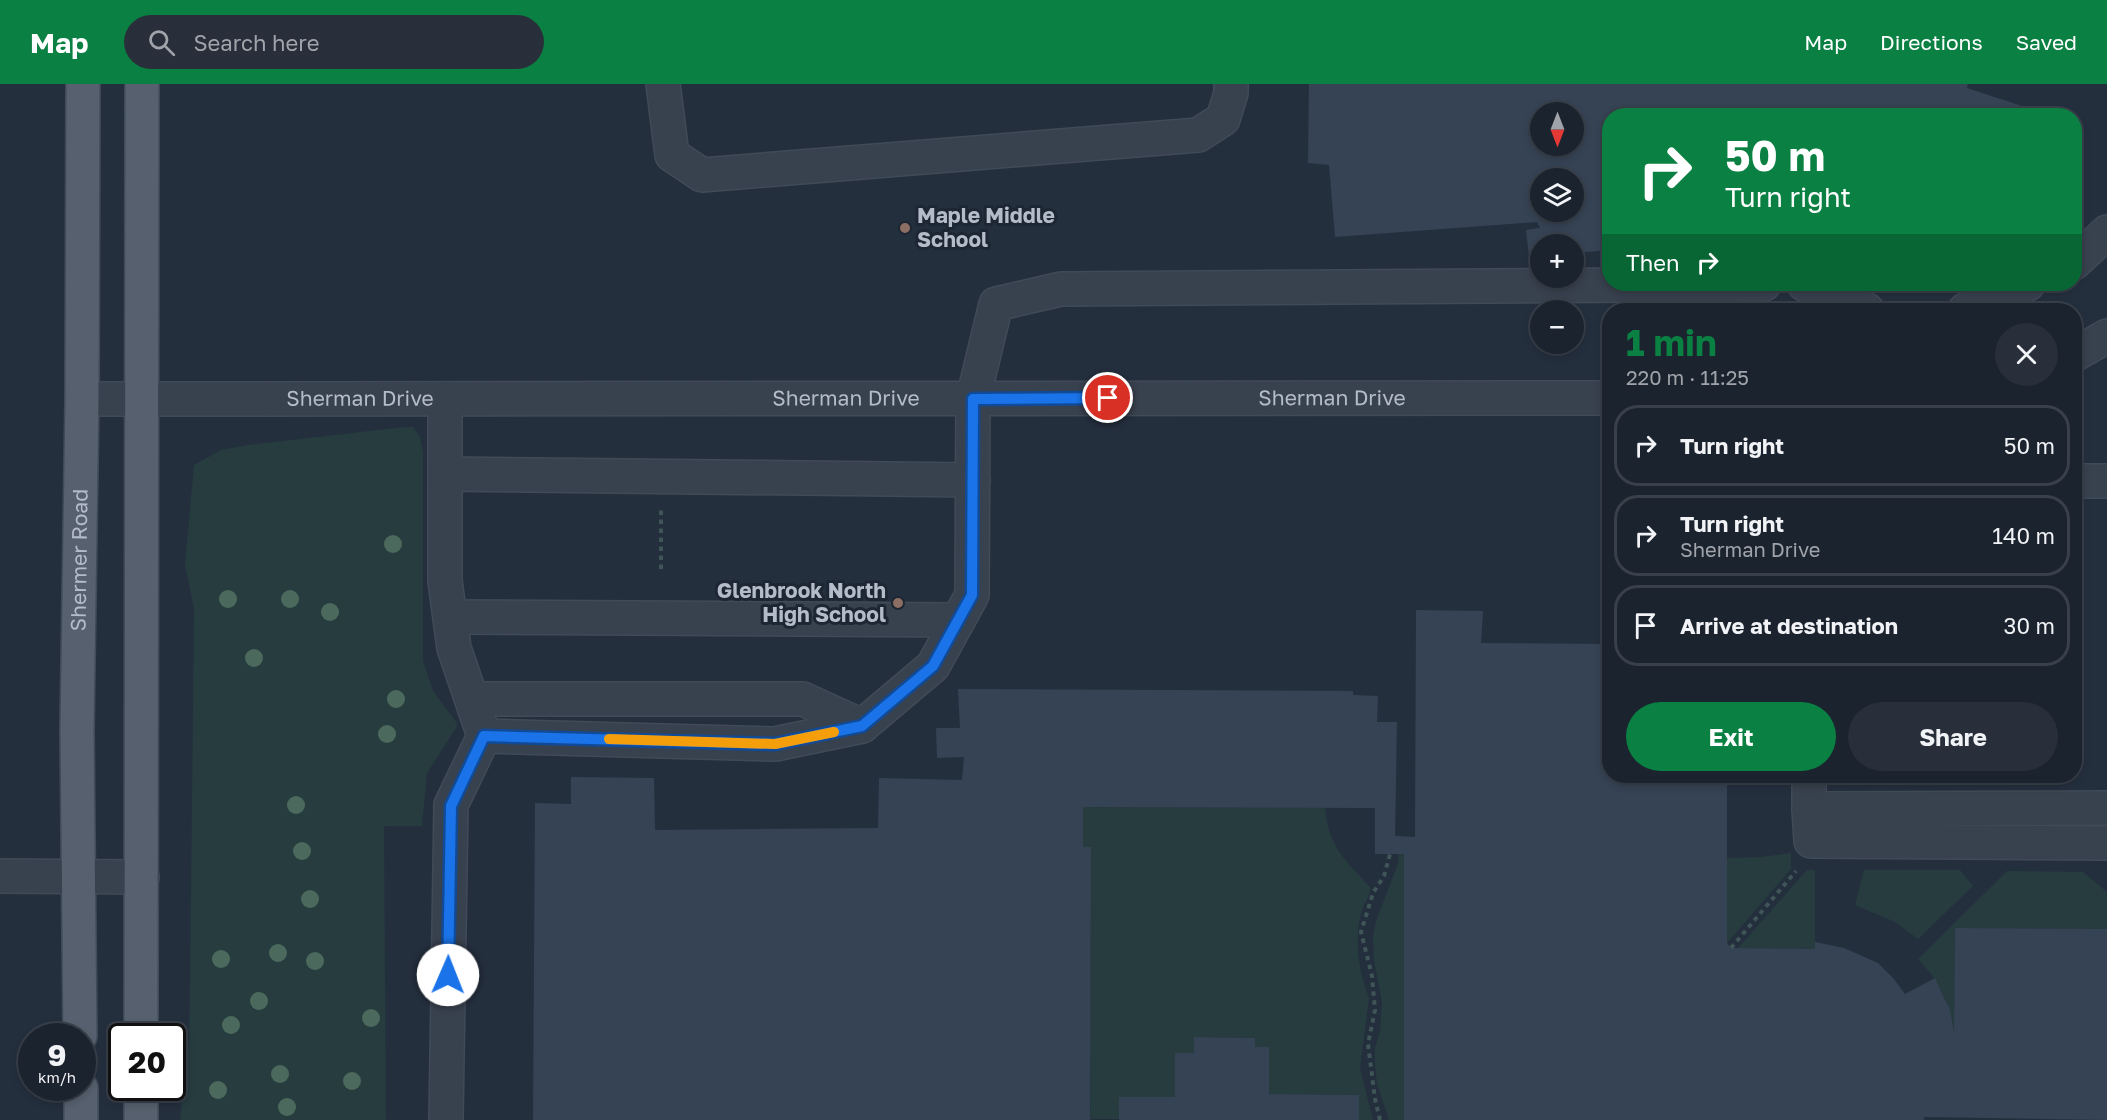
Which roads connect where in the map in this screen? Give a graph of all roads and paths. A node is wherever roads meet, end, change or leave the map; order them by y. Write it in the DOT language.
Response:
graph roads {
  1 [pos="83,84"];
  2 [pos="142,84"];
  3 [pos="663,84"];
  4 [pos="1231,84"];
  5 [pos="2107,232"];
  6 [pos="2082,255"];
  7 [pos="1602,285"];
  8 [pos="1821,291"];
  9 [pos="2011,291"];
  10 [pos="1850,303"];
  11 [pos="1982,303"];
  12 [pos="2107,336"];
  13 [pos="2082,350"];
  14 [pos="1602,398"];
  15 [pos="82,399"];
  16 [pos="142,399"];
  17 [pos="445,399"];
  18 [pos="973,399"];
  19 [pos="445,474"];
  20 [pos="662,477"];
  21 [pos="973,480"];
  22 [pos="2082,481"];
  23 [pos="2107,482"];
  24 [pos="661,569"];
  25 [pos="450,617"];
  26 [pos="958,620"];
  27 [pos="472,699"];
  28 [pos="862,726"];
  29 [pos="484,736"];
  30 [pos="1809,783"];
  31 [pos="2107,808"];
  32 [pos="1809,809"];
  33 [pos="2107,843"];
  34 [pos="1390,854"];
  35 [pos="1803,862"];
  36 [pos="0,876"];
  37 [pos="79,876"];
  38 [pos="142,877"];
  39 [pos="1731,948"];
  40 [pos="80,1023"];
  41 [pos="141,1023"];
  42 [pos="81,1101"];
  43 [pos="141,1101"];
  44 [pos="81,1120"];
  45 [pos="141,1120"];
  46 [pos="446,1120"];
  47 [pos="1380,1120"];
  1 -- 15 [label="main road, Shermer Road"];
  2 -- 16 [label="main road"];
  3 -- 4 [label="street"];
  5 -- 6 [label="street"];
  7 -- 18 [label="street"];
  8 -- 10 [label="street"];
  9 -- 11 [label="street"];
  12 -- 13 [label="street"];
  14 -- 18 [label="street, Sherman Drive"];
  15 -- 16 [label="street, Sherman Drive"];
  15 -- 37 [label="main road, Shermer Road"];
  16 -- 17 [label="street, Sherman Drive"];
  16 -- 38 [label="main road"];
  17 -- 18 [label="street, Sherman Drive"];
  17 -- 19 [label="street"];
  18 -- 21 [label="street"];
  19 -- 20 [label="street"];
  19 -- 25 [label="street"];
  20 -- 21 [label="street"];
  20 -- 24 [label="path"];
  21 -- 26 [label="street"];
  22 -- 23 [label="street"];
  25 -- 26 [label="street"];
  25 -- 27 [label="street"];
  26 -- 28 [label="street"];
  27 -- 28 [label="street"];
  27 -- 29 [label="street"];
  28 -- 29 [label="street"];
  29 -- 46 [label="street"];
  30 -- 32 [label="street"];
  31 -- 32 [label="street"];
  32 -- 33 [label="street"];
  34 -- 47 [label="path"];
  35 -- 39 [label="path"];
  36 -- 37 [label="street"];
  37 -- 38 [label="street"];
  37 -- 40 [label="main road, Shermer Road"];
  38 -- 41 [label="main road"];
  42 -- 44 [label="main road"];
  43 -- 45 [label="main road"];
}
